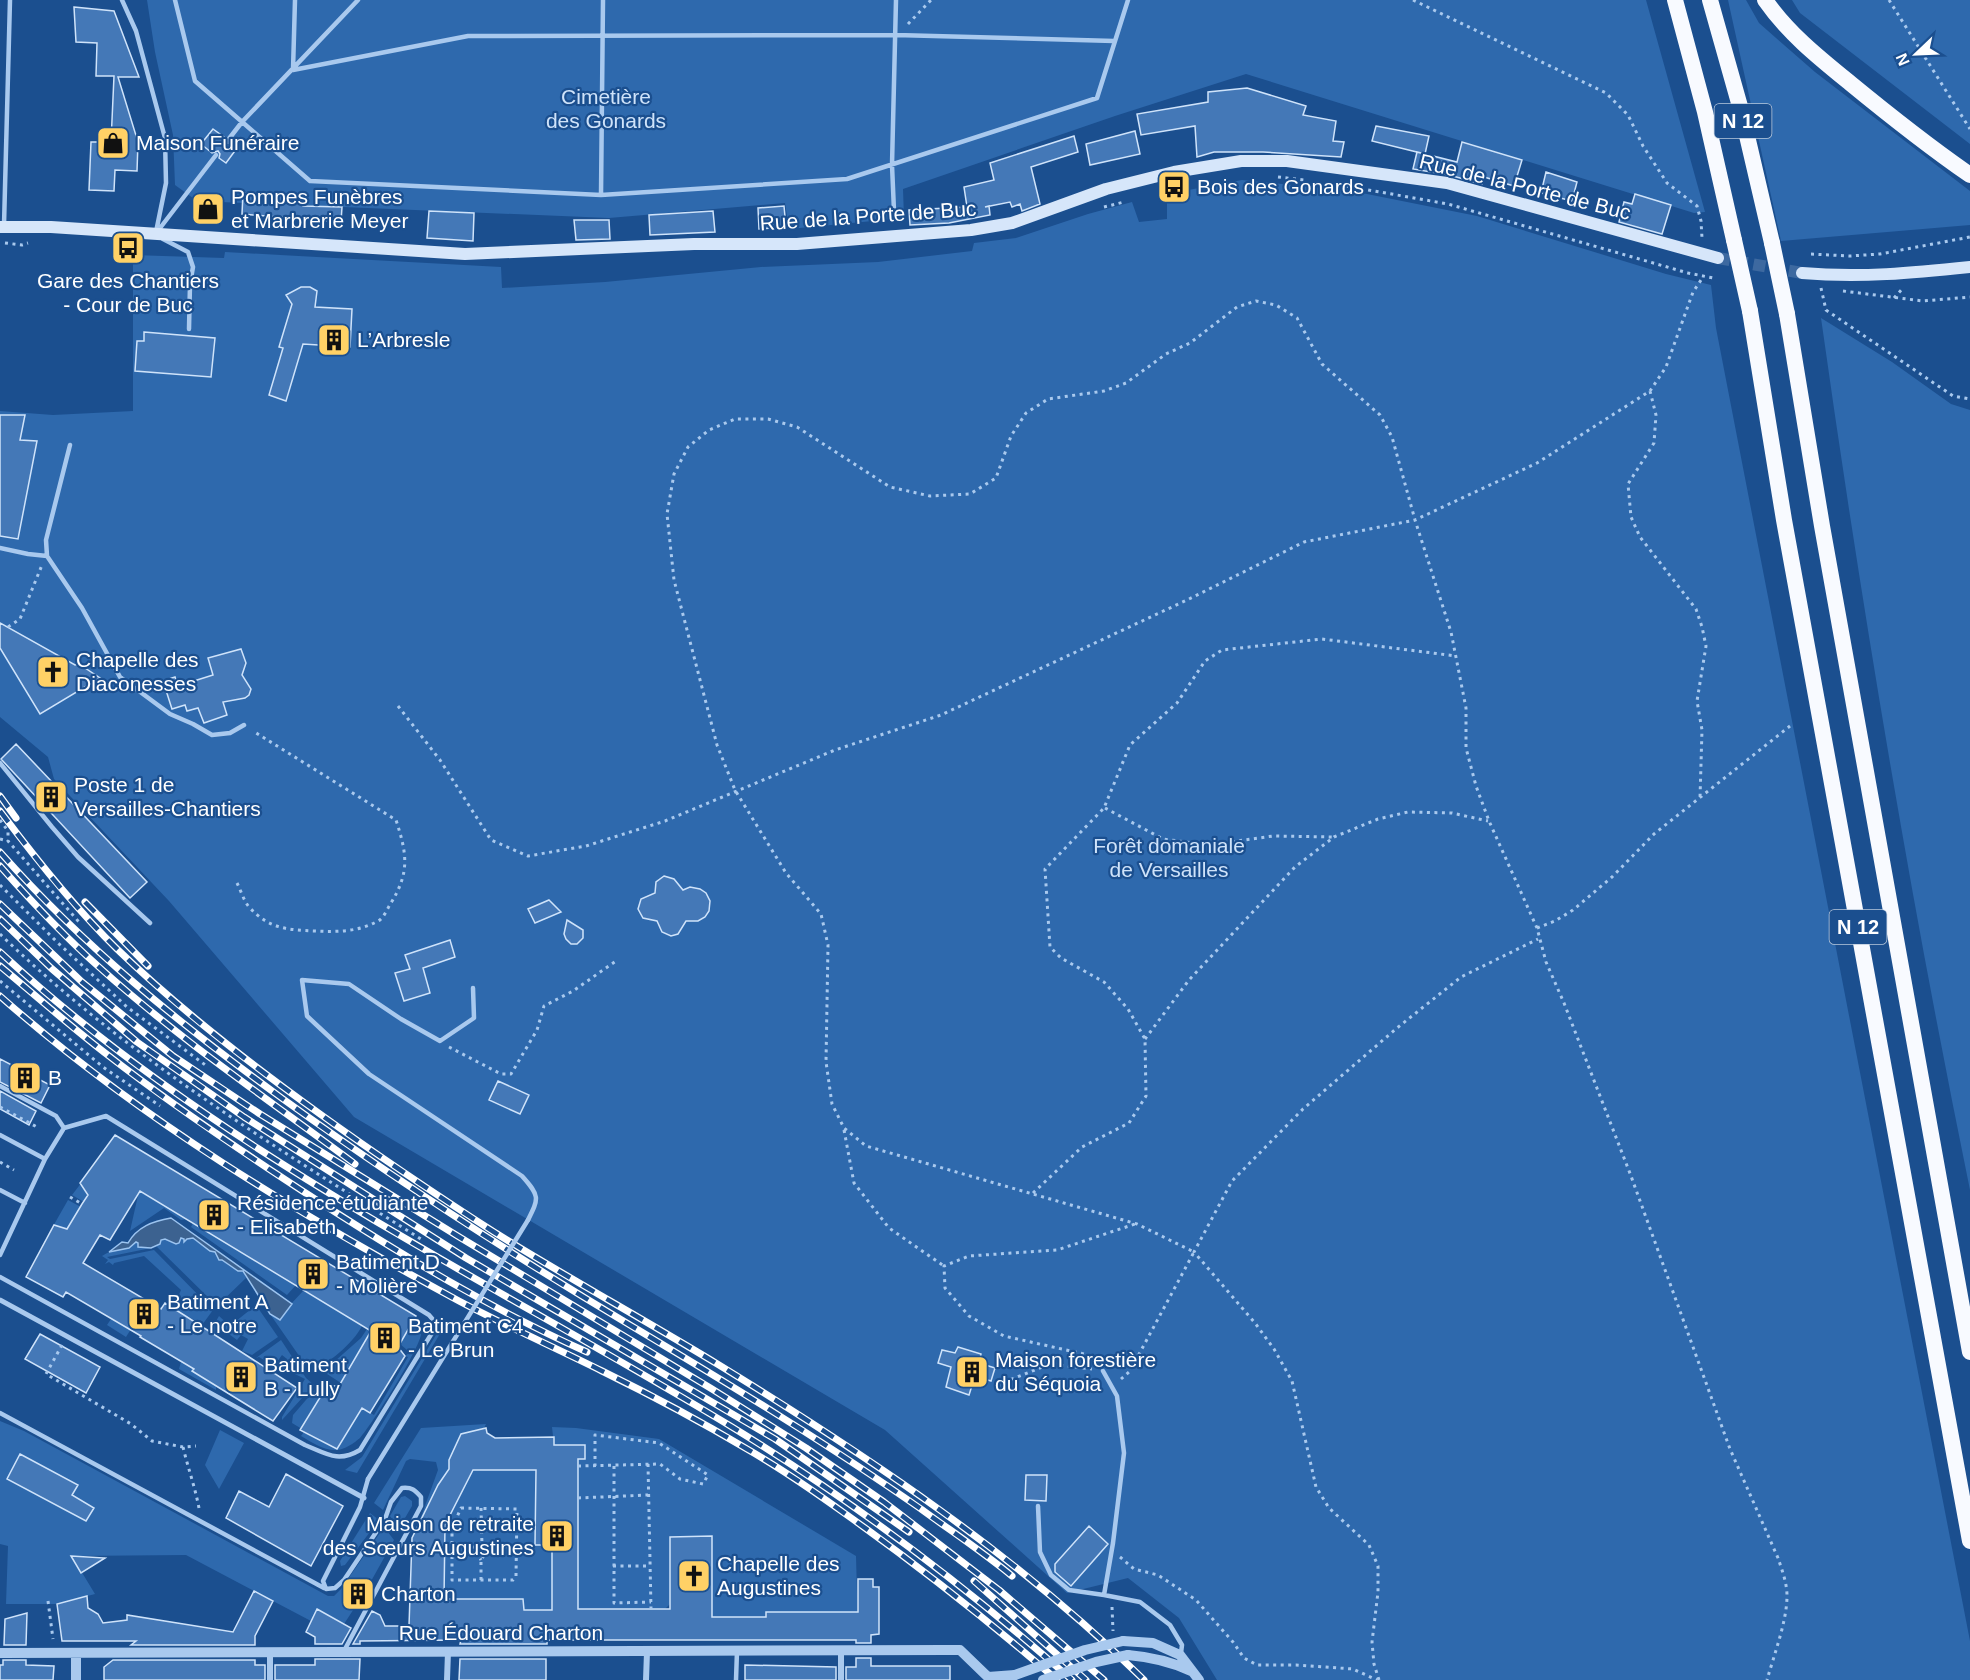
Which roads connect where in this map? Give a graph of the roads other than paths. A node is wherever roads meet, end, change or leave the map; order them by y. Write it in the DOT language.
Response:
graph roads {
  1 [pos="10,0"];
  2 [pos="122,0"];
  3 [pos="175,0"];
  4 [pos="295,0"];
  5 [pos="358,0"];
  6 [pos="603,0"];
  7 [pos="896,0"];
  8 [pos="1128,0"];
  9 [pos="1675,0"];
  10 [pos="1710,0"];
  11 [pos="1765,0"];
  12 [pos="602,35"];
  13 [pos="896,35"];
  14 [pos="1114,41"];
  15 [pos="293,70"];
  16 [pos="242,122"];
  17 [pos="228,140"];
  18 [pos="216,155"];
  19 [pos="892,165"];
  20 [pos="1970,175"];
  21 [pos="601,195"];
  22 [pos="894,211"];
  23 [pos="2,227"];
  24 [pos="155,235"];
  25 [pos="1718,258"];
  26 [pos="1970,267"];
  27 [pos="1802,273"];
  28 [pos="189,329"];
  29 [pos="70,445"];
  30 [pos="0,548"];
  31 [pos="47,556"];
  32 [pos="244,725"];
  33 [pos="0,763"];
  34 [pos="150,922"];
  35 [pos="473,988"];
  36 [pos="0,1086"];
  37 [pos="64,1128"];
  38 [pos="0,1135"];
  39 [pos="45,1159"];
  40 [pos="0,1190"];
  41 [pos="25,1203"];
  42 [pos="0,1255"];
  43 [pos="0,1277"];
  44 [pos="0,1300"];
  45 [pos="1970,1352"];
  46 [pos="1103,1371"];
  47 [pos="0,1413"];
  48 [pos="364,1498"];
  49 [pos="1038,1506"];
  50 [pos="1970,1541"];
  51 [pos="326,1589"];
  52 [pos="1104,1595"];
  53 [pos="841,1650"];
  54 [pos="737,1651"];
  55 [pos="448,1652"];
  56 [pos="647,1652"];
  57 [pos="0,1653"];
  58 [pos="76,1653"];
  59 [pos="270,1653"];
  60 [pos="343,1653"];
  61 [pos="1177,1659"];
  62 [pos="1196,1676"];
  63 [pos="989,1679"];
  64 [pos="76,1680"];
  65 [pos="270,1680"];
  66 [pos="447,1680"];
  67 [pos="646,1680"];
  68 [pos="736,1680"];
  69 [pos="841,1680"];
  70 [pos="1043,1680"];
  1 -- 23 [label="lane"];
  2 -- 24 [label="lane"];
  3 -- 16 [label="lane"];
  4 -- 15 [label="lane"];
  5 -- 15 [label="lane"];
  6 -- 12 [label="lane"];
  7 -- 13 [label="lane"];
  8 -- 14 [label="lane"];
  9 -- 50 [label="highway, N 12, bridge"];
  10 -- 45 [label="highway, N 12, bridge"];
  11 -- 20 [label="highway"];
  12 -- 13 [label="lane"];
  12 -- 15 [label="lane"];
  12 -- 21 [label="lane"];
  13 -- 14 [label="lane"];
  13 -- 19 [label="lane"];
  14 -- 19 [label="lane"];
  15 -- 16 [label="lane"];
  16 -- 17 [label="lane"];
  16 -- 21 [label="lane"];
  18 -- 24 [label="lane"];
  19 -- 21 [label="lane"];
  19 -- 22 [label="lane"];
  23 -- 24 [label="main road, Rue de la Porte de Buc"];
  24 -- 25 [label="main road, Rue de la Porte de Buc"];
  24 -- 28 [label="lane"];
  26 -- 27 [label="main road"];
  29 -- 31 [label="lane"];
  30 -- 31 [label="lane"];
  31 -- 32 [label="lane"];
  33 -- 34 [label="lane"];
  35 -- 48 [label="lane, bridge"];
  36 -- 37 [label="lane"];
  37 -- 39 [label="lane"];
  37 -- 43 [label="lane"];
  38 -- 39 [label="lane"];
  39 -- 41 [label="lane"];
  40 -- 41 [label="lane"];
  41 -- 42 [label="lane"];
  44 -- 48 [label="street"];
  46 -- 52 [label="lane"];
  47 -- 51 [label="lane"];
  48 -- 51 [label="lane"];
  49 -- 52 [label="lane"];
  51 -- 60 [label="lane"];
  52 -- 61 [label="lane"];
  53 -- 54 [label="street, Rue Édouard Charton"];
  53 -- 63 [label="street, Rue Édouard Charton"];
  53 -- 69 [label="street"];
  54 -- 56 [label="street, Rue Édouard Charton"];
  54 -- 68 [label="lane"];
  55 -- 56 [label="street, Rue Édouard Charton"];
  55 -- 60 [label="street, Rue Édouard Charton"];
  55 -- 66 [label="street"];
  56 -- 67 [label="street"];
  57 -- 58 [label="street, Rue Édouard Charton"];
  58 -- 59 [label="street, Rue Édouard Charton"];
  58 -- 64 [label="street"];
  59 -- 60 [label="street, Rue Édouard Charton"];
  59 -- 65 [label="street"];
  61 -- 62 [label="street"];
  61 -- 63 [label="street, bridge"];
  61 -- 70 [label="street, bridge"];
}
